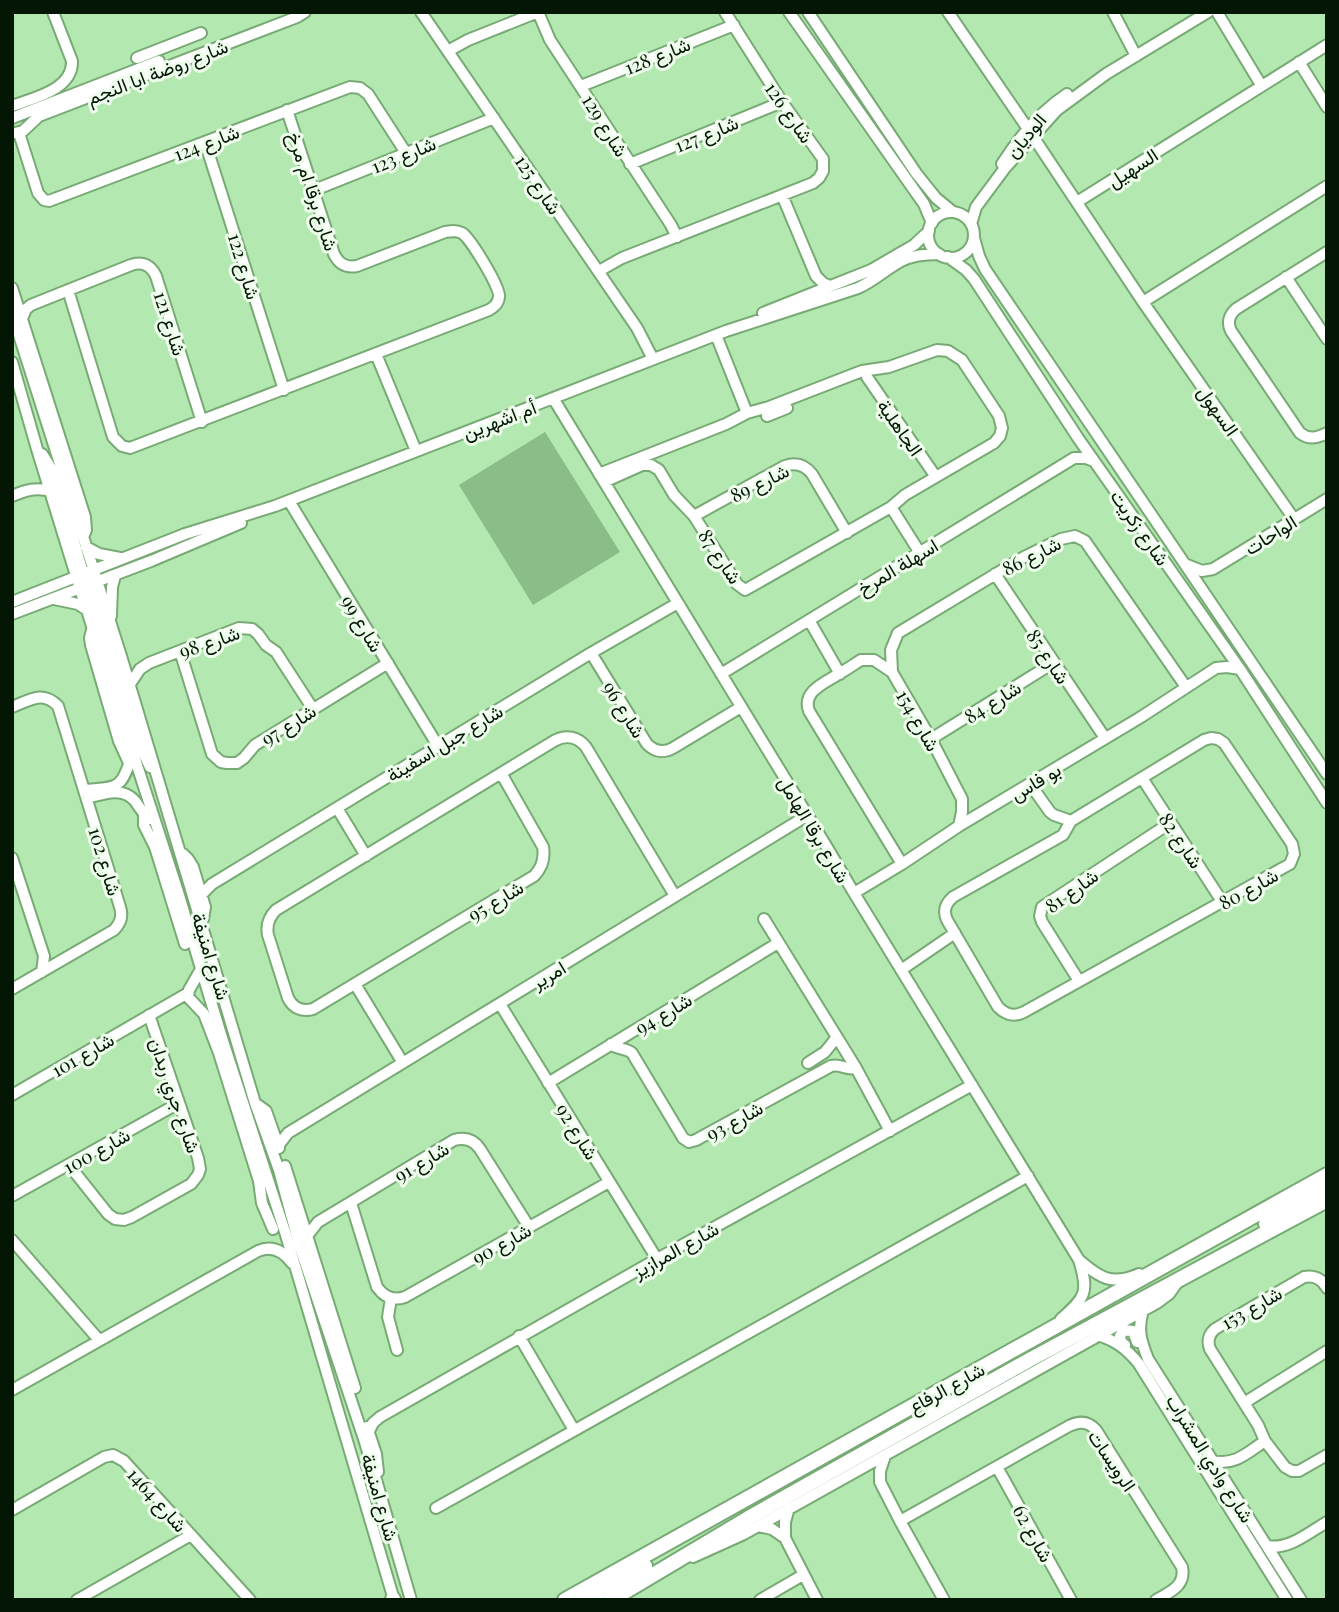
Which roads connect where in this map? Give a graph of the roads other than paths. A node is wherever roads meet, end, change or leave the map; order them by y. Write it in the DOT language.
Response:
graph roads {
  1 [pos="53,12"];
  2 [pos="305,12"];
  3 [pos="421,12"];
  4 [pos="538,12"];
  5 [pos="725,12"];
  6 [pos="789,12"];
  7 [pos="808,12"];
  8 [pos="948,12"];
  9 [pos="1113,12"];
  10 [pos="1208,12"];
  11 [pos="1217,12"];
  12 [pos="734,25"];
  13 [pos="201,33"];
  14 [pos="1327,45"];
  15 [pos="448,51"];
  16 [pos="1136,56"];
  17 [pos="137,58"];
  18 [pos="159,60"];
  19 [pos="1299,62"];
  20 [pos="1261,85"];
  21 [pos="581,86"];
  22 [pos="782,102"];
  23 [pos="12,106"];
  24 [pos="1327,107"];
  25 [pos="287,110"];
  26 [pos="12,118"];
  27 [pos="494,118"];
  28 [pos="16,133"];
  29 [pos="1031,133"];
  30 [pos="205,142"];
  31 [pos="406,153"];
  32 [pos="629,164"];
  33 [pos="1327,186"];
  34 [pos="312,191"];
  35 [pos="782,195"];
  36 [pos="1077,202"];
  37 [pos="956,213"];
  38 [pos="971,224"];
  39 [pos="930,227"];
  40 [pos="677,237"];
  41 [pos="974,238"];
  42 [pos="1327,252"];
  43 [pos="944,255"];
  44 [pos="892,262"];
  45 [pos="599,271"];
  46 [pos="816,276"];
  47 [pos="1286,277"];
  48 [pos="830,285"];
  49 [pos="68,290"];
  50 [pos="14,293"];
  51 [pos="812,293"];
  52 [pos="1143,302"];
  53 [pos="31,305"];
  54 [pos="19,323"];
  55 [pos="721,333"];
  56 [pos="1327,339"];
  57 [pos="376,354"];
  58 [pos="653,359"];
  59 [pos="12,362"];
  60 [pos="882,368"];
  61 [pos="867,377"];
  62 [pos="12,382"];
  63 [pos="284,390"];
  64 [pos="21,391"];
  65 [pos="553,398"];
  66 [pos="747,413"];
  67 [pos="767,416"];
  68 [pos="202,422"];
  69 [pos="1327,433"];
  70 [pos="1078,438"];
  71 [pos="37,449"];
  72 [pos="416,451"];
  73 [pos="1074,458"];
  74 [pos="1094,461"];
  75 [pos="44,470"];
  76 [pos="936,477"];
  77 [pos="601,478"];
  78 [pos="29,489"];
  79 [pos="51,491"];
  80 [pos="12,496"];
  81 [pos="1327,499"];
  82 [pos="289,501"];
  83 [pos="891,507"];
  84 [pos="271,508"];
  85 [pos="694,516"];
  86 [pos="1294,519"];
  87 [pos="847,533"];
  88 [pos="84,542"];
  89 [pos="156,545"];
  90 [pos="920,552"];
  91 [pos="120,558"];
  92 [pos="1183,563"];
  93 [pos="1213,569"];
  94 [pos="995,574"];
  95 [pos="115,576"];
  96 [pos="86,579"];
  97 [pos="54,599"];
  98 [pos="1208,599"];
  99 [pos="12,602"];
  100 [pos="678,603"];
  101 [pos="12,608"];
  102 [pos="87,610"];
  103 [pos="12,614"];
  104 [pos="809,620"];
  105 [pos="110,622"];
  106 [pos="1223,643"];
  107 [pos="180,651"];
  108 [pos="591,653"];
  109 [pos="121,656"];
  110 [pos="149,663"];
  111 [pos="388,663"];
  112 [pos="1053,663"];
  113 [pos="1216,668"];
  114 [pos="1240,669"];
  115 [pos="892,672"];
  116 [pos="721,674"];
  117 [pos="840,674"];
  118 [pos="130,684"];
  119 [pos="1186,687"];
  120 [pos="12,707"];
  121 [pos="741,707"];
  122 [pos="313,709"];
  123 [pos="931,738"];
  124 [pos="1105,738"];
  125 [pos="438,746"];
  126 [pos="131,757"];
  127 [pos="501,773"];
  128 [pos="157,774"];
  129 [pos="1327,774"];
  130 [pos="1142,778"];
  131 [pos="1030,784"];
  132 [pos="86,794"];
  133 [pos="1327,803"];
  134 [pos="337,808"];
  135 [pos="144,814"];
  136 [pos="808,815"];
  137 [pos="1071,821"];
  138 [pos="1170,823"];
  139 [pos="156,826"];
  140 [pos="959,826"];
  141 [pos="180,852"];
  142 [pos="366,856"];
  143 [pos="12,858"];
  144 [pos="902,864"];
  145 [pos="197,881"];
  146 [pos="212,884"];
  147 [pos="16,887"];
  148 [pos="854,893"];
  149 [pos="201,895"];
  150 [pos="675,896"];
  151 [pos="1223,903"];
  152 [pos="764,919"];
  153 [pos="201,922"];
  154 [pos="955,933"];
  155 [pos="778,943"];
  156 [pos="185,944"];
  157 [pos="44,956"];
  158 [pos="59,962"];
  159 [pos="201,969"];
  160 [pos="901,970"];
  161 [pos="42,972"];
  162 [pos="1079,981"];
  163 [pos="355,984"];
  164 [pos="12,989"];
  165 [pos="188,993"];
  166 [pos="500,1004"];
  167 [pos="149,1015"];
  168 [pos="207,1022"];
  169 [pos="837,1037"];
  170 [pos="222,1038"];
  171 [pos="611,1044"];
  172 [pos="403,1063"];
  173 [pos="808,1063"];
  174 [pos="856,1068"];
  175 [pos="548,1083"];
  176 [pos="972,1085"];
  177 [pos="12,1095"];
  178 [pos="255,1102"];
  179 [pos="179,1103"];
  180 [pos="273,1130"];
  181 [pos="890,1131"];
  182 [pos="288,1133"];
  183 [pos="278,1146"];
  184 [pos="283,1158"];
  185 [pos="69,1165"];
  186 [pos="1327,1175"];
  187 [pos="1028,1176"];
  188 [pos="281,1177"];
  189 [pos="609,1182"];
  190 [pos="1327,1188"];
  191 [pos="12,1196"];
  192 [pos="1327,1200"];
  193 [pos="351,1203"];
  194 [pos="275,1204"];
  195 [pos="1310,1210"];
  196 [pos="1327,1212"];
  197 [pos="318,1222"];
  198 [pos="303,1223"];
  199 [pos="529,1227"];
  200 [pos="272,1229"];
  201 [pos="307,1236"];
  202 [pos="12,1240"];
  203 [pos="1239,1247"];
  204 [pos="264,1248"];
  205 [pos="657,1259"];
  206 [pos="1176,1259"];
  207 [pos="1079,1260"];
  208 [pos="296,1267"];
  209 [pos="1181,1277"];
  210 [pos="1327,1288"];
  211 [pos="391,1298"];
  212 [pos="1143,1311"];
  213 [pos="1048,1331"];
  214 [pos="1097,1335"];
  215 [pos="519,1336"];
  216 [pos="99,1340"];
  217 [pos="397,1350"];
  218 [pos="1327,1351"];
  219 [pos="1144,1361"];
  220 [pos="12,1390"];
  221 [pos="355,1401"];
  222 [pos="1244,1403"];
  223 [pos="363,1414"];
  224 [pos="380,1417"];
  225 [pos="574,1430"];
  226 [pos="369,1431"];
  227 [pos="1265,1441"];
  228 [pos="1327,1455"];
  229 [pos="885,1456"];
  230 [pos="1213,1461"];
  231 [pos="1232,1462"];
  232 [pos="997,1467"];
  233 [pos="856,1472"];
  234 [pos="376,1479"];
  235 [pos="880,1482"];
  236 [pos="1227,1483"];
  237 [pos="436,1508"];
  238 [pos="789,1508"];
  239 [pos="12,1510"];
  240 [pos="712,1518"];
  241 [pos="900,1521"];
  242 [pos="1327,1522"];
  243 [pos="758,1526"];
  244 [pos="191,1535"];
  245 [pos="785,1538"];
  246 [pos="1287,1546"];
  247 [pos="1261,1549"];
  248 [pos="670,1564"];
  249 [pos="1281,1569"];
  250 [pos="803,1575"];
  251 [pos="77,1600"];
  252 [pos="250,1600"];
  253 [pos="393,1600"];
  254 [pos="411,1600"];
  255 [pos="565,1600"];
  256 [pos="586,1600"];
  257 [pos="611,1600"];
  258 [pos="760,1600"];
  259 [pos="817,1600"];
  260 [pos="944,1600"];
  261 [pos="1071,1600"];
  262 [pos="1156,1600"];
  263 [pos="1276,1600"];
  264 [pos="1287,1600"];
  265 [pos="1301,1600"];
  1 -- 23 [label="street"];
  2 -- 18 [label="street, شارع روضة ابا النجم"];
  3 -- 15 [label="street, شارع 125"];
  4 -- 15 [label="street"];
  4 -- 21 [label="street, شارع 129"];
  5 -- 12 [label="street, شارع 126"];
  6 -- 39 [label="street"];
  7 -- 37 [label="street"];
  8 -- 29 [label="street"];
  9 -- 16 [label="street"];
  10 -- 16 [label="street, الوديان"];
  11 -- 20 [label="street"];
  12 -- 21 [label="street, شارع 128"];
  12 -- 22 [label="street, شارع 126"];
  13 -- 18 [label="street"];
  14 -- 19 [label="street, السهيل"];
  15 -- 27 [label="street, شارع 125"];
  16 -- 29 [label="street, الوديان"];
  17 -- 18 [label="street"];
  18 -- 26 [label="street"];
  18 -- 28 [label="street, شارع روضة ابا النجم"];
  19 -- 20 [label="street, السهيل"];
  19 -- 24 [label="street"];
  20 -- 36 [label="street, السهيل"];
  21 -- 32 [label="street, شارع 129"];
  22 -- 32 [label="street, شارع 127"];
  22 -- 35 [label="street, شارع 126"];
  25 -- 30 [label="street, شارع 124"];
  25 -- 31 [label="street, شارع 124"];
  25 -- 34 [label="street, شارع برقا ام مرخ"];
  27 -- 31 [label="street, شارع 123"];
  27 -- 45 [label="street, شارع 125"];
  28 -- 30 [label="street, شارع 124"];
  29 -- 36 [label="street"];
  29 -- 37 [label="street, الوديان"];
  29 -- 38 [label="street, الوديان"];
  30 -- 63 [label="street, شارع 122"];
  31 -- 34 [label="street, شارع 123"];
  32 -- 40 [label="street, شارع 129"];
  33 -- 52 [label="street"];
  34 -- 57 [label="street, شارع برقا ام مرخ"];
  35 -- 40 [label="street, شارع 126"];
  35 -- 46 [label="street"];
  36 -- 52 [label="street, السهول"];
  37 -- 38 [label="street"];
  37 -- 39 [label="street"];
  38 -- 41 [label="street"];
  39 -- 43 [label="street"];
  39 -- 44 [label="street, أم اشهرين"];
  40 -- 45 [label="street, شارع 126"];
  41 -- 43 [label="street"];
  41 -- 92 [label="street, شارع زكريت"];
  42 -- 47 [label="street"];
  43 -- 44 [label="street, أم اشهرين"];
  43 -- 70 [label="street, شارع زكريت"];
  44 -- 48 [label="street, أم اشهرين"];
  44 -- 55 [label="street, أم اشهرين"];
  45 -- 58 [label="street, شارع 125"];
  46 -- 48 [label="street"];
  46 -- 51 [label="street"];
  47 -- 56 [label="street"];
  47 -- 69 [label="street"];
  48 -- 51 [label="street, أم اشهرين"];
  49 -- 53 [label="street, شارع 121"];
  49 -- 68 [label="street, شارع 121"];
  49 -- 68 [label="street, شارع برقا ام مرخ"];
  50 -- 53 [label="street"];
  50 -- 54 [label="street, شارع امنيفة"];
  51 -- 55 [label="street, أم اشهرين"];
  52 -- 86 [label="street, السهول"];
  53 -- 54 [label="street"];
  54 -- 88 [label="street, شارع امنيفة"];
  55 -- 58 [label="street, أم اشهرين"];
  55 -- 66 [label="street"];
  57 -- 63 [label="street, شارع برقا ام مرخ"];
  57 -- 72 [label="street"];
  58 -- 65 [label="street, أم اشهرين"];
  59 -- 64 [label="street, شارع امنيفة"];
  60 -- 61 [label="street, شارع 87"];
  60 -- 66 [label="street, شارع 87"];
  60 -- 76 [label="street, شارع 87"];
  61 -- 67 [label="street, شارع 87"];
  61 -- 76 [label="street, الجاهلية"];
  62 -- 64 [label="street"];
  63 -- 68 [label="street, شارع برقا ام مرخ"];
  64 -- 71 [label="street, شارع امنيفة"];
  65 -- 72 [label="street, أم اشهرين"];
  65 -- 77 [label="street, شارع برقا الهامل"];
  66 -- 77 [label="street, شارع 87"];
  70 -- 73 [label="street"];
  70 -- 74 [label="street, شارع زكريت"];
  71 -- 75 [label="street, شارع امنيفة"];
  71 -- 96 [label="street"];
  72 -- 82 [label="street, أم اشهرين"];
  73 -- 74 [label="street"];
  73 -- 90 [label="street, اسهلة المرخ"];
  74 -- 106 [label="street, شارع زكريت"];
  75 -- 78 [label="street"];
  75 -- 79 [label="street, شارع امنيفة"];
  76 -- 83 [label="street, شارع 87"];
  77 -- 85 [label="street, شارع 87"];
  77 -- 100 [label="street, شارع برقا الهامل"];
  78 -- 79 [label="street"];
  78 -- 80 [label="street"];
  79 -- 96 [label="street, شارع امنيفة"];
  81 -- 86 [label="street, الواحات"];
  82 -- 84 [label="street, أم اشهرين"];
  82 -- 111 [label="street, شارع 99"];
  83 -- 87 [label="street, شارع 87"];
  83 -- 90 [label="street"];
  84 -- 89 [label="street, أم اشهرين"];
  84 -- 95 [label="street, أم اشهرين"];
  85 -- 87 [label="street, شارع 89"];
  85 -- 87 [label="street, شارع 87"];
  86 -- 93 [label="street, الواحات"];
  88 -- 91 [label="street"];
  88 -- 96 [label="street, شارع امنيفة"];
  89 -- 91 [label="street, أم اشهرين"];
  89 -- 96 [label="street"];
  90 -- 104 [label="street, اسهلة المرخ"];
  91 -- 96 [label="street, أم اشهرين"];
  92 -- 93 [label="street"];
  92 -- 98 [label="street, شارع زكريت"];
  93 -- 98 [label="street"];
  94 -- 112 [label="street, شارع 85"];
  94 -- 115 [label="street, شارع 86"];
  94 -- 119 [label="street, شارع 86"];
  95 -- 96 [label="street, أم اشهرين"];
  95 -- 105 [label="street"];
  96 -- 97 [label="street"];
  96 -- 99 [label="street"];
  96 -- 101 [label="street"];
  96 -- 102 [label="street, شارع امنيفة"];
  96 -- 105 [label="street, شارع امنيفة"];
  96 -- 128 [label="street"];
  97 -- 102 [label="street"];
  97 -- 103 [label="street"];
  98 -- 129 [label="street, شارع زكريت"];
  100 -- 108 [label="street, شارع جبل اسفينة"];
  100 -- 116 [label="street, شارع برقا الهامل"];
  102 -- 126 [label="street, شارع امنيفة"];
  104 -- 116 [label="street, اسهلة المرخ"];
  104 -- 117 [label="street"];
  105 -- 109 [label="street, شارع امنيفة"];
  106 -- 113 [label="street"];
  106 -- 114 [label="street, شارع زكريت"];
  107 -- 110 [label="street, شارع 98"];
  107 -- 122 [label="street, شارع 98"];
  107 -- 122 [label="street, شارع 97"];
  108 -- 121 [label="street, شارع 96"];
  108 -- 125 [label="street, شارع جبل اسفينة"];
  109 -- 110 [label="street"];
  109 -- 118 [label="street, شارع امنيفة"];
  110 -- 118 [label="street, شارع 98"];
  111 -- 122 [label="street, شارع 97"];
  111 -- 125 [label="street, شارع 99"];
  112 -- 123 [label="street, شارع 84"];
  112 -- 124 [label="street, شارع 85"];
  113 -- 114 [label="street"];
  113 -- 119 [label="street, بو فاس"];
  114 -- 133 [label="street, شارع زكريت"];
  115 -- 117 [label="street, شارع 154"];
  115 -- 123 [label="street, شارع 154"];
  116 -- 121 [label="street, شارع برقا الهامل"];
  117 -- 144 [label="street"];
  118 -- 128 [label="street, شارع امنيفة"];
  119 -- 124 [label="street, بو فاس"];
  120 -- 132 [label="street, شارع 102"];
  121 -- 136 [label="street, شارع برقا الهامل"];
  123 -- 140 [label="street, شارع 154"];
  124 -- 131 [label="street, بو فاس"];
  125 -- 134 [label="street, شارع جبل اسفينة"];
  126 -- 132 [label="street"];
  126 -- 139 [label="street, شارع امنيفة"];
  127 -- 142 [label="street, شارع 95"];
  127 -- 150 [label="street, شارع 95"];
  127 -- 163 [label="street, شارع 95"];
  128 -- 141 [label="street, شارع امنيفة"];
  130 -- 137 [label="street, شارع 80"];
  130 -- 138 [label="street, شارع 82"];
  130 -- 151 [label="street, شارع 80"];
  131 -- 137 [label="street"];
  131 -- 140 [label="street, بو فاس"];
  132 -- 135 [label="street"];
  132 -- 158 [label="street, شارع 102"];
  134 -- 142 [label="street"];
  134 -- 146 [label="street, شارع جبل اسفينة"];
  135 -- 139 [label="street"];
  135 -- 156 [label="street"];
  136 -- 148 [label="street, شارع برقا الهامل"];
  136 -- 150 [label="street, امرير"];
  137 -- 154 [label="street, شارع 80"];
  138 -- 151 [label="street, شارع 82"];
  138 -- 162 [label="street, شارع 81"];
  139 -- 159 [label="street, شارع امنيفة"];
  140 -- 144 [label="street, بو فاس"];
  141 -- 145 [label="street"];
  141 -- 153 [label="street, شارع امنيفة"];
  142 -- 163 [label="street, شارع 95"];
  143 -- 147 [label="street"];
  144 -- 148 [label="street, بو فاس"];
  145 -- 146 [label="street"];
  145 -- 149 [label="street"];
  146 -- 149 [label="street, شارع جبل اسفينة"];
  147 -- 157 [label="street"];
  148 -- 160 [label="street, شارع برقا الهامل"];
  149 -- 153 [label="street"];
  150 -- 166 [label="street, امرير"];
  151 -- 162 [label="street, شارع 80"];
  152 -- 155 [label="street"];
  153 -- 178 [label="street, شارع امنيفة"];
  154 -- 160 [label="street"];
  154 -- 162 [label="street, شارع 80"];
  155 -- 169 [label="street"];
  155 -- 171 [label="street, شارع 94"];
  157 -- 158 [label="street"];
  157 -- 161 [label="street"];
  158 -- 161 [label="street, شارع 102"];
  159 -- 165 [label="street"];
  159 -- 170 [label="street, شارع امنيفة"];
  160 -- 176 [label="street, شارع برقا الهامل"];
  161 -- 164 [label="street, شارع 102"];
  163 -- 172 [label="street"];
  165 -- 167 [label="street, شارع 101"];
  165 -- 168 [label="street"];
  166 -- 172 [label="street, امرير"];
  166 -- 175 [label="street, شارع 92"];
  167 -- 177 [label="street, شارع 101"];
  167 -- 179 [label="street, شارع جري ربدان"];
  168 -- 170 [label="street"];
  168 -- 200 [label="street"];
  169 -- 173 [label="street"];
  169 -- 174 [label="street"];
  170 -- 194 [label="street, شارع امنيفة"];
  171 -- 174 [label="street, شارع 93"];
  171 -- 175 [label="street, شارع 94"];
  172 -- 182 [label="street, امرير"];
  174 -- 181 [label="street"];
  175 -- 189 [label="street, شارع 92"];
  176 -- 181 [label="street, شارع المرازيز"];
  176 -- 187 [label="street, شارع برقا الهامل"];
  178 -- 180 [label="street"];
  178 -- 188 [label="street, شارع امنيفة"];
  179 -- 185 [label="street, شارع 100"];
  179 -- 185 [label="street, شارع جري ربدان"];
  180 -- 182 [label="street"];
  180 -- 183 [label="street"];
  181 -- 205 [label="street, شارع المرازيز"];
  182 -- 183 [label="street, امرير"];
  183 -- 184 [label="street"];
  184 -- 188 [label="street"];
  184 -- 198 [label="street"];
  185 -- 191 [label="street, شارع 100"];
  186 -- 206 [label="main road, شارع الرفاع"];
  187 -- 207 [label="street, شارع برقا الهامل"];
  187 -- 225 [label="street"];
  188 -- 221 [label="street, شارع امنيفة"];
  189 -- 199 [label="street, شارع 90"];
  189 -- 205 [label="street, شارع 92"];
  190 -- 203 [label="main road"];
  192 -- 195 [label="main road, شارع الرفاع"];
  193 -- 197 [label="street, شارع 91"];
  193 -- 199 [label="street, شارع 91"];
  193 -- 211 [label="street"];
  194 -- 200 [label="street"];
  194 -- 208 [label="street, شارع امنيفة"];
  195 -- 196 [label="street"];
  195 -- 203 [label="main road, شارع الرفاع"];
  197 -- 198 [label="street, شارع 91"];
  197 -- 201 [label="street, شارع 91"];
  198 -- 201 [label="street"];
  199 -- 211 [label="street, شارع 90"];
  200 -- 204 [label="street"];
  201 -- 221 [label="street"];
  202 -- 216 [label="street"];
  203 -- 209 [label="main road, شارع الرفاع"];
  204 -- 208 [label="street"];
  204 -- 216 [label="street"];
  205 -- 215 [label="street, شارع المرازيز"];
  206 -- 207 [label="street, شارع برقا الهامل"];
  206 -- 213 [label="main road, شارع الرفاع"];
  207 -- 213 [label="street, شارع برقا الهامل"];
  208 -- 253 [label="street, شارع امنيفة"];
  209 -- 212 [label="street, شارع الرفاع"];
  209 -- 248 [label="main road, شارع الرفاع"];
  210 -- 222 [label="street, شارع 153"];
  211 -- 217 [label="street"];
  212 -- 214 [label="street, شارع الرفاع"];
  212 -- 219 [label="street, شارع وادي المشراب"];
  213 -- 240 [label="main road, شارع الرفاع"];
  214 -- 219 [label="street, شارع وادي المشراب"];
  214 -- 229 [label="street, شارع الرفاع"];
  215 -- 224 [label="street, شارع المرازيز"];
  215 -- 225 [label="street"];
  216 -- 220 [label="street"];
  218 -- 222 [label="street"];
  219 -- 230 [label="street, شارع وادي المشراب"];
  219 -- 247 [label="street, شارع وادي المشراب"];
  221 -- 223 [label="street"];
  221 -- 234 [label="street, شارع امنيفة"];
  222 -- 227 [label="street, شارع 153"];
  223 -- 224 [label="street"];
  223 -- 226 [label="street"];
  224 -- 226 [label="street, شارع المرازيز"];
  225 -- 237 [label="street"];
  226 -- 234 [label="street"];
  227 -- 228 [label="street, شارع 153"];
  227 -- 231 [label="street"];
  229 -- 233 [label="street, شارع الرفاع"];
  229 -- 235 [label="street"];
  230 -- 231 [label="street"];
  230 -- 236 [label="street, شارع وادي المشراب"];
  231 -- 236 [label="street"];
  232 -- 241 [label="street, الرويسات"];
  232 -- 261 [label="street, شارع 62"];
  232 -- 262 [label="street, الرويسات"];
  233 -- 235 [label="street"];
  233 -- 238 [label="street, شارع الرفاع"];
  234 -- 254 [label="street, شارع امنيفة"];
  235 -- 241 [label="street"];
  236 -- 247 [label="street, شارع وادي المشراب"];
  238 -- 243 [label="street, شارع الرفاع"];
  238 -- 245 [label="street"];
  239 -- 244 [label="street, شارع 1464"];
  240 -- 255 [label="main road, شارع الرفاع"];
  240 -- 256 [label="main road"];
  241 -- 260 [label="street"];
  242 -- 246 [label="street"];
  243 -- 245 [label="street"];
  243 -- 248 [label="street, شارع الرفاع"];
  244 -- 251 [label="street"];
  244 -- 252 [label="street, شارع 1464"];
  245 -- 250 [label="street"];
  246 -- 247 [label="street"];
  246 -- 249 [label="street"];
  247 -- 249 [label="street, شارع وادي المشراب"];
  247 -- 263 [label="street"];
  247 -- 264 [label="street, شارع وادي المشراب"];
  248 -- 257 [label="main road, شارع الرفاع"];
  249 -- 265 [label="street, شارع وادي المشراب"];
  250 -- 258 [label="street"];
  250 -- 259 [label="street"];
}
